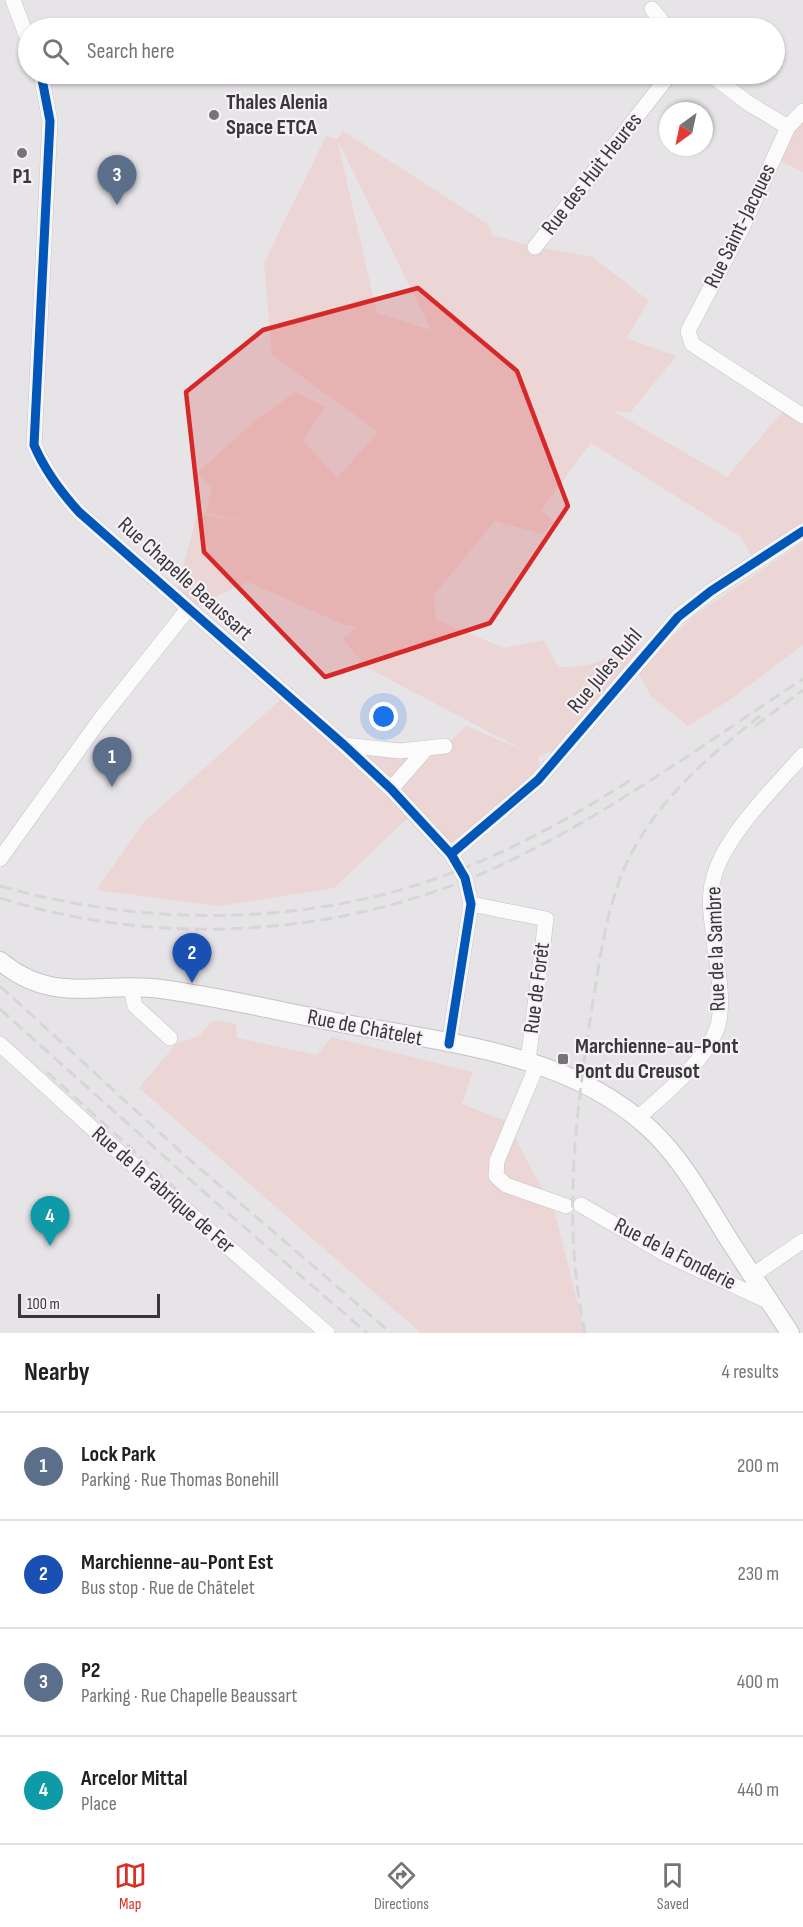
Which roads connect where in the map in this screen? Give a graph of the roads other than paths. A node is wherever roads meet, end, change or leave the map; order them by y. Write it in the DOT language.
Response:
graph roads {
  1 [pos="13,0"];
  2 [pos="651,9"];
  3 [pos="20,18"];
  4 [pos="659,18"];
  5 [pos="43,84"];
  6 [pos="662,84"];
  7 [pos="723,84"];
  8 [pos="803,111"];
  9 [pos="788,127"];
  10 [pos="535,247"];
  11 [pos="803,416"];
  12 [pos="803,531"];
  13 [pos="188,609"];
  14 [pos="344,745"];
  15 [pos="445,746"];
  16 [pos="426,749"];
  17 [pos="803,755"];
  18 [pos="391,789"];
  19 [pos="451,854"];
  20 [pos="0,859"];
  21 [pos="471,904"];
  22 [pos="4,964"];
  23 [pos="131,989"];
  24 [pos="170,1038"];
  25 [pos="0,1044"];
  26 [pos="449,1044"];
  27 [pos="532,1063"];
  28 [pos="638,1118"];
  29 [pos="803,1241"];
  30 [pos="753,1275"];
  31 [pos="770,1302"];
  32 [pos="327,1333"];
  33 [pos="790,1333"];
  1 -- 3 [label="street"];
  2 -- 4 [label="street"];
  5 -- 13 [label="street, Rue Chapelle Beaussart"];
  6 -- 10 [label="street, Rue des Huit Heures"];
  7 -- 9 [label="street"];
  8 -- 9 [label="street, Rue Saint-Jacques"];
  9 -- 11 [label="street, Rue Saint-Jacques"];
  12 -- 19 [label="street, Rue Jules Ruhl"];
  13 -- 14 [label="street, Rue Chapelle Beaussart"];
  13 -- 20 [label="street"];
  14 -- 16 [label="street"];
  14 -- 18 [label="street, Rue Chapelle Beaussart"];
  15 -- 16 [label="street"];
  16 -- 18 [label="street"];
  17 -- 28 [label="street, Rue de la Sambre"];
  18 -- 19 [label="street, Rue Chapelle Beaussart"];
  19 -- 21 [label="street, Rue Chapelle Beaussart"];
  21 -- 26 [label="street, Rue Chapelle Beaussart"];
  21 -- 27 [label="street, Rue de Forêt"];
  22 -- 23 [label="main road, Rue de Châtelet"];
  23 -- 24 [label="street"];
  23 -- 26 [label="main road, Rue de Châtelet"];
  25 -- 32 [label="street, Rue de la Fabrique de Fer"];
  26 -- 27 [label="main road, Rue de Châtelet"];
  27 -- 28 [label="main road, Rue de Châtelet"];
  27 -- 31 [label="street, Rue de la Fonderie"];
  28 -- 30 [label="main road, Rue de Châtelet"];
  29 -- 30 [label="street"];
  30 -- 31 [label="main road, Rue de Châtelet"];
  31 -- 33 [label="main road, Rue de Châtelet"];
}
